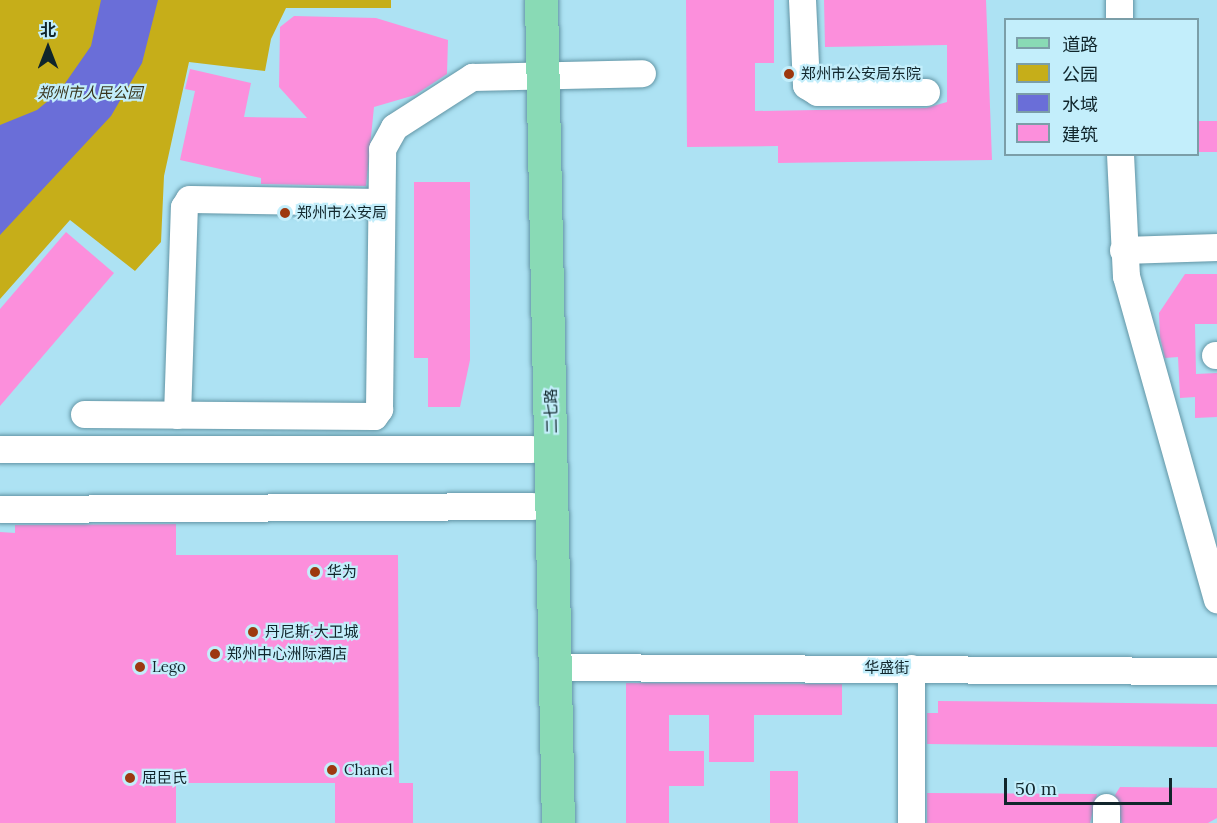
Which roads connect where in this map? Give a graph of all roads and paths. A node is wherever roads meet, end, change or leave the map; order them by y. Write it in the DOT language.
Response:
graph roads {
  1 [pos="523,0"];
  2 [pos="541,0"];
  3 [pos="802,0"];
  4 [pos="1119,0"];
  5 [pos="1119,18"];
  6 [pos="533,73"];
  7 [pos="642,73"];
  8 [pos="926,92"];
  9 [pos="1120,156"];
  10 [pos="381,202"];
  11 [pos="1217,247"];
  12 [pos="1123,250"];
  13 [pos="84,414"];
  14 [pos="177,415"];
  15 [pos="0,449"];
  16 [pos="531,449"];
  17 [pos="532,506"];
  18 [pos="0,509"];
  19 [pos="1217,599"];
  20 [pos="557,668"];
  21 [pos="911,668"];
  22 [pos="1217,671"];
  23 [pos="537,823"];
  24 [pos="558,823"];
  25 [pos="911,823"];
  1 -- 6 [label="main road, 二七路"];
  2 -- 6 [label="main road, 二七路"];
  3 -- 8 [label="street"];
  4 -- 5 [label="street"];
  6 -- 7 [label="street"];
  6 -- 10 [label="street"];
  6 -- 16 [label="main road, 二七路"];
  6 -- 20 [label="main road, 二七路"];
  9 -- 12 [label="street"];
  10 -- 14 [label="street"];
  10 -- 14 [label="street"];
  11 -- 12 [label="street"];
  12 -- 19 [label="street"];
  13 -- 14 [label="street"];
  15 -- 16 [label="street"];
  16 -- 17 [label="main road, 二七路"];
  17 -- 18 [label="street"];
  17 -- 23 [label="main road, 二七路"];
  20 -- 21 [label="street, 华盛街"];
  20 -- 24 [label="main road, 二七路"];
  21 -- 22 [label="street, 华盛街"];
  21 -- 25 [label="street"];
}
